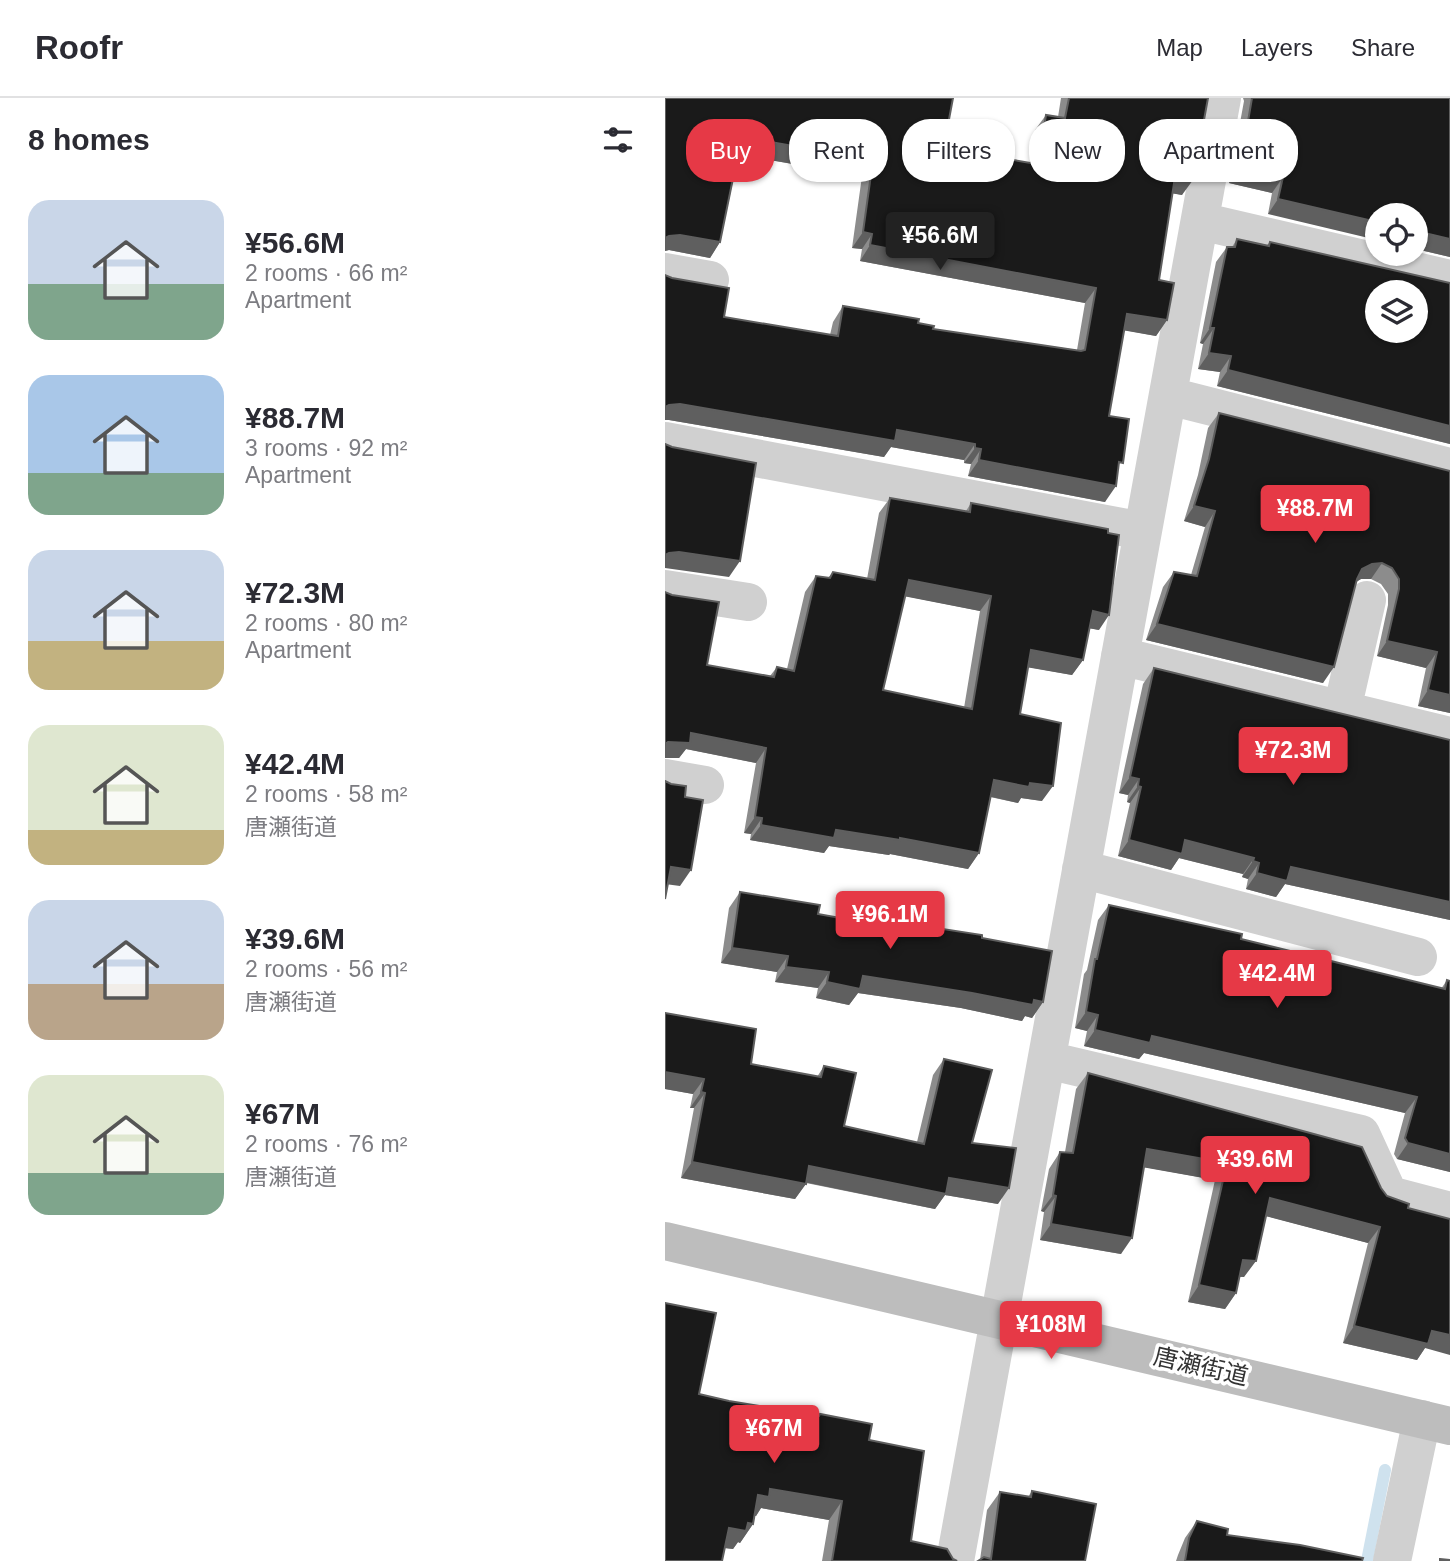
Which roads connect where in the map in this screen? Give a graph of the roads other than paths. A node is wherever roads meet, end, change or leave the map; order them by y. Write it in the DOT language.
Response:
graph roads {
  1 [pos="1222,98"];
  2 [pos="1200,221"];
  3 [pos="665,272"];
  4 [pos="1450,279"];
  5 [pos="710,280"];
  6 [pos="1169,396"];
  7 [pos="665,441"];
  8 [pos="1450,467"];
  9 [pos="1143,531"];
  10 [pos="665,589"];
  11 [pos="1367,600"];
  12 [pos="748,602"];
  13 [pos="1120,656"];
  14 [pos="1342,710"];
  15 [pos="1450,736"];
  16 [pos="665,778"];
  17 [pos="705,785"];
  18 [pos="1081,869"];
  19 [pos="1418,957"];
  20 [pos="1047,1060"];
  21 [pos="1450,1211"];
  22 [pos="665,1241"];
  23 [pos="999,1318"];
  24 [pos="1436,1422"];
  25 [pos="955,1561"];
  26 [pos="1392,1561"];
  1 -- 2 [label="street"];
  2 -- 4 [label="street"];
  2 -- 6 [label="street"];
  3 -- 5 [label="street"];
  6 -- 8 [label="street"];
  6 -- 9 [label="street"];
  7 -- 9 [label="street"];
  9 -- 13 [label="street"];
  10 -- 12 [label="street"];
  11 -- 14 [label="street"];
  13 -- 14 [label="street"];
  13 -- 18 [label="street"];
  14 -- 15 [label="street"];
  16 -- 17 [label="street"];
  18 -- 19 [label="street"];
  18 -- 20 [label="street"];
  20 -- 21 [label="street"];
  20 -- 23 [label="street"];
  22 -- 23 [label="street, 唐瀬街道"];
  23 -- 24 [label="street, 唐瀬街道"];
  23 -- 25 [label="street"];
  24 -- 26 [label="street"];
}
